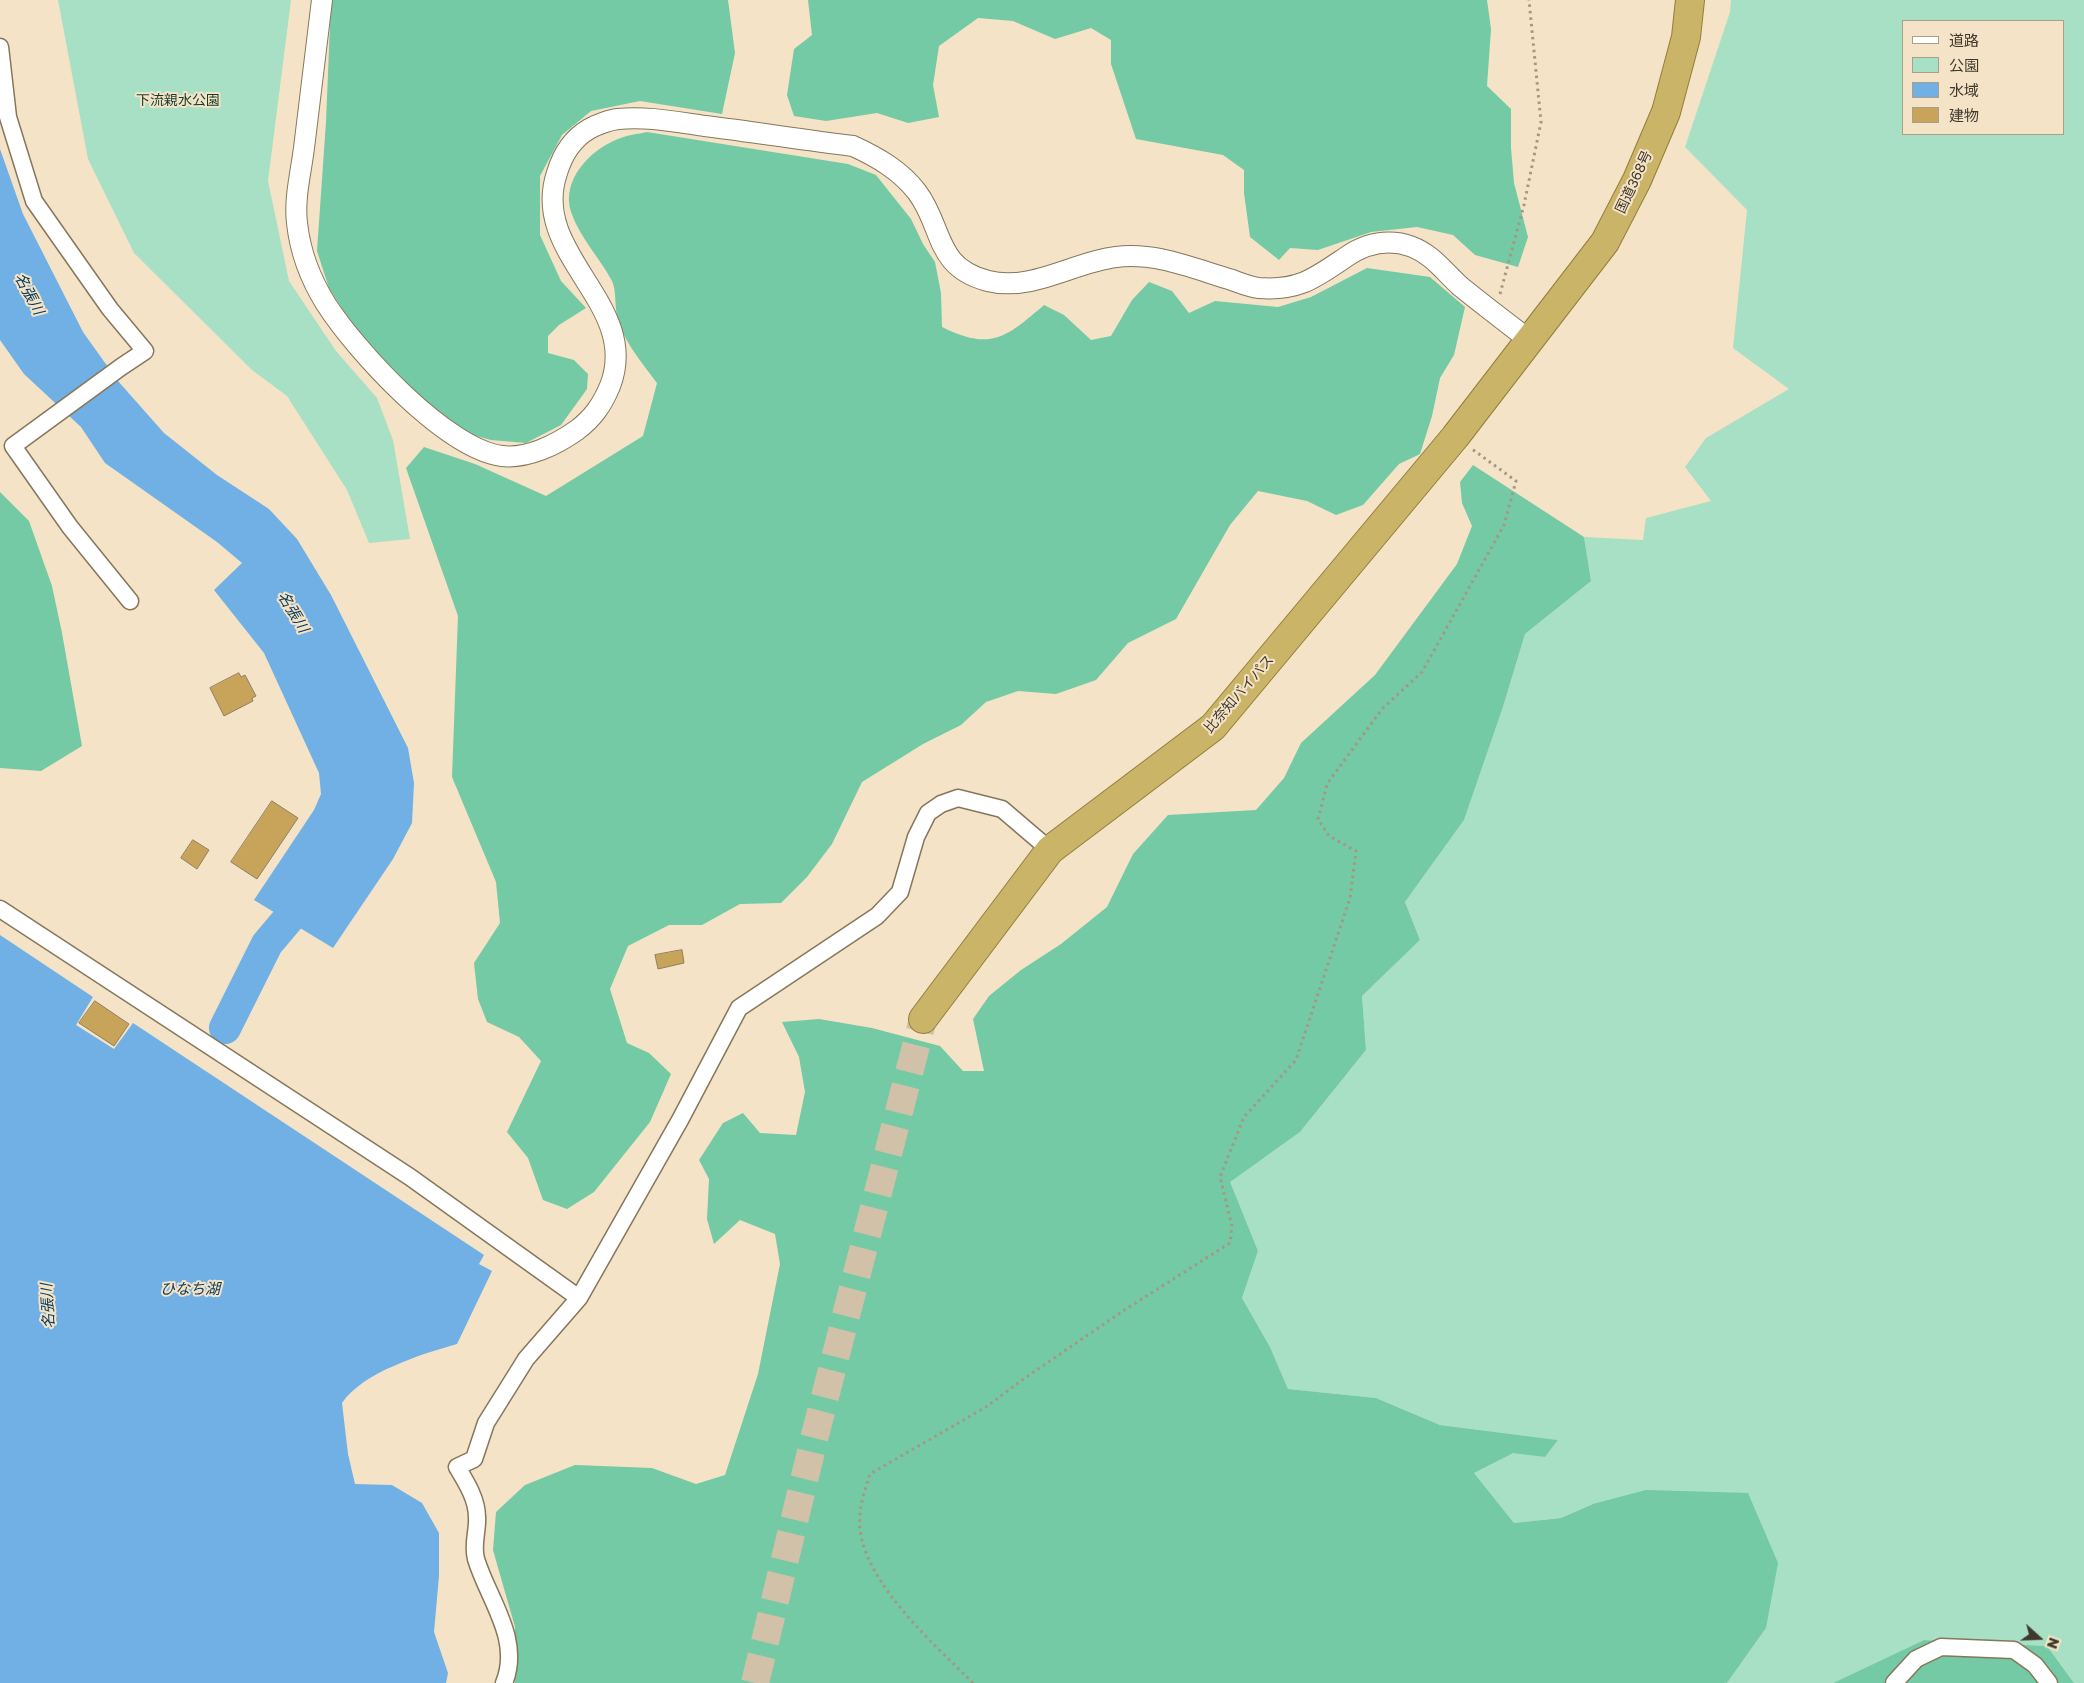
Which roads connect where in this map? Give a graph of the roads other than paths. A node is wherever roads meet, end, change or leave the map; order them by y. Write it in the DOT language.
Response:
graph roads {
  1 [pos="322,0"];
  2 [pos="1690,0"];
  3 [pos="0,47"];
  4 [pos="1529,340"];
  5 [pos="130,601"];
  6 [pos="1050,850"];
  7 [pos="0,910"];
  8 [pos="923,1019"];
  9 [pos="579,1298"];
  10 [pos="504,1683"];
  11 [pos="1894,1683"];
  12 [pos="2049,1683"];
  1 -- 4 [label="street"];
  2 -- 4 [label="highway, 国道368号"];
  3 -- 5 [label="street"];
  4 -- 6 [label="highway, 比奈知バイパス"];
  6 -- 8 [label="highway, 比奈知バイパス"];
  6 -- 9 [label="street"];
  7 -- 9 [label="street"];
  9 -- 10 [label="street"];
  11 -- 12 [label="street"];
}
